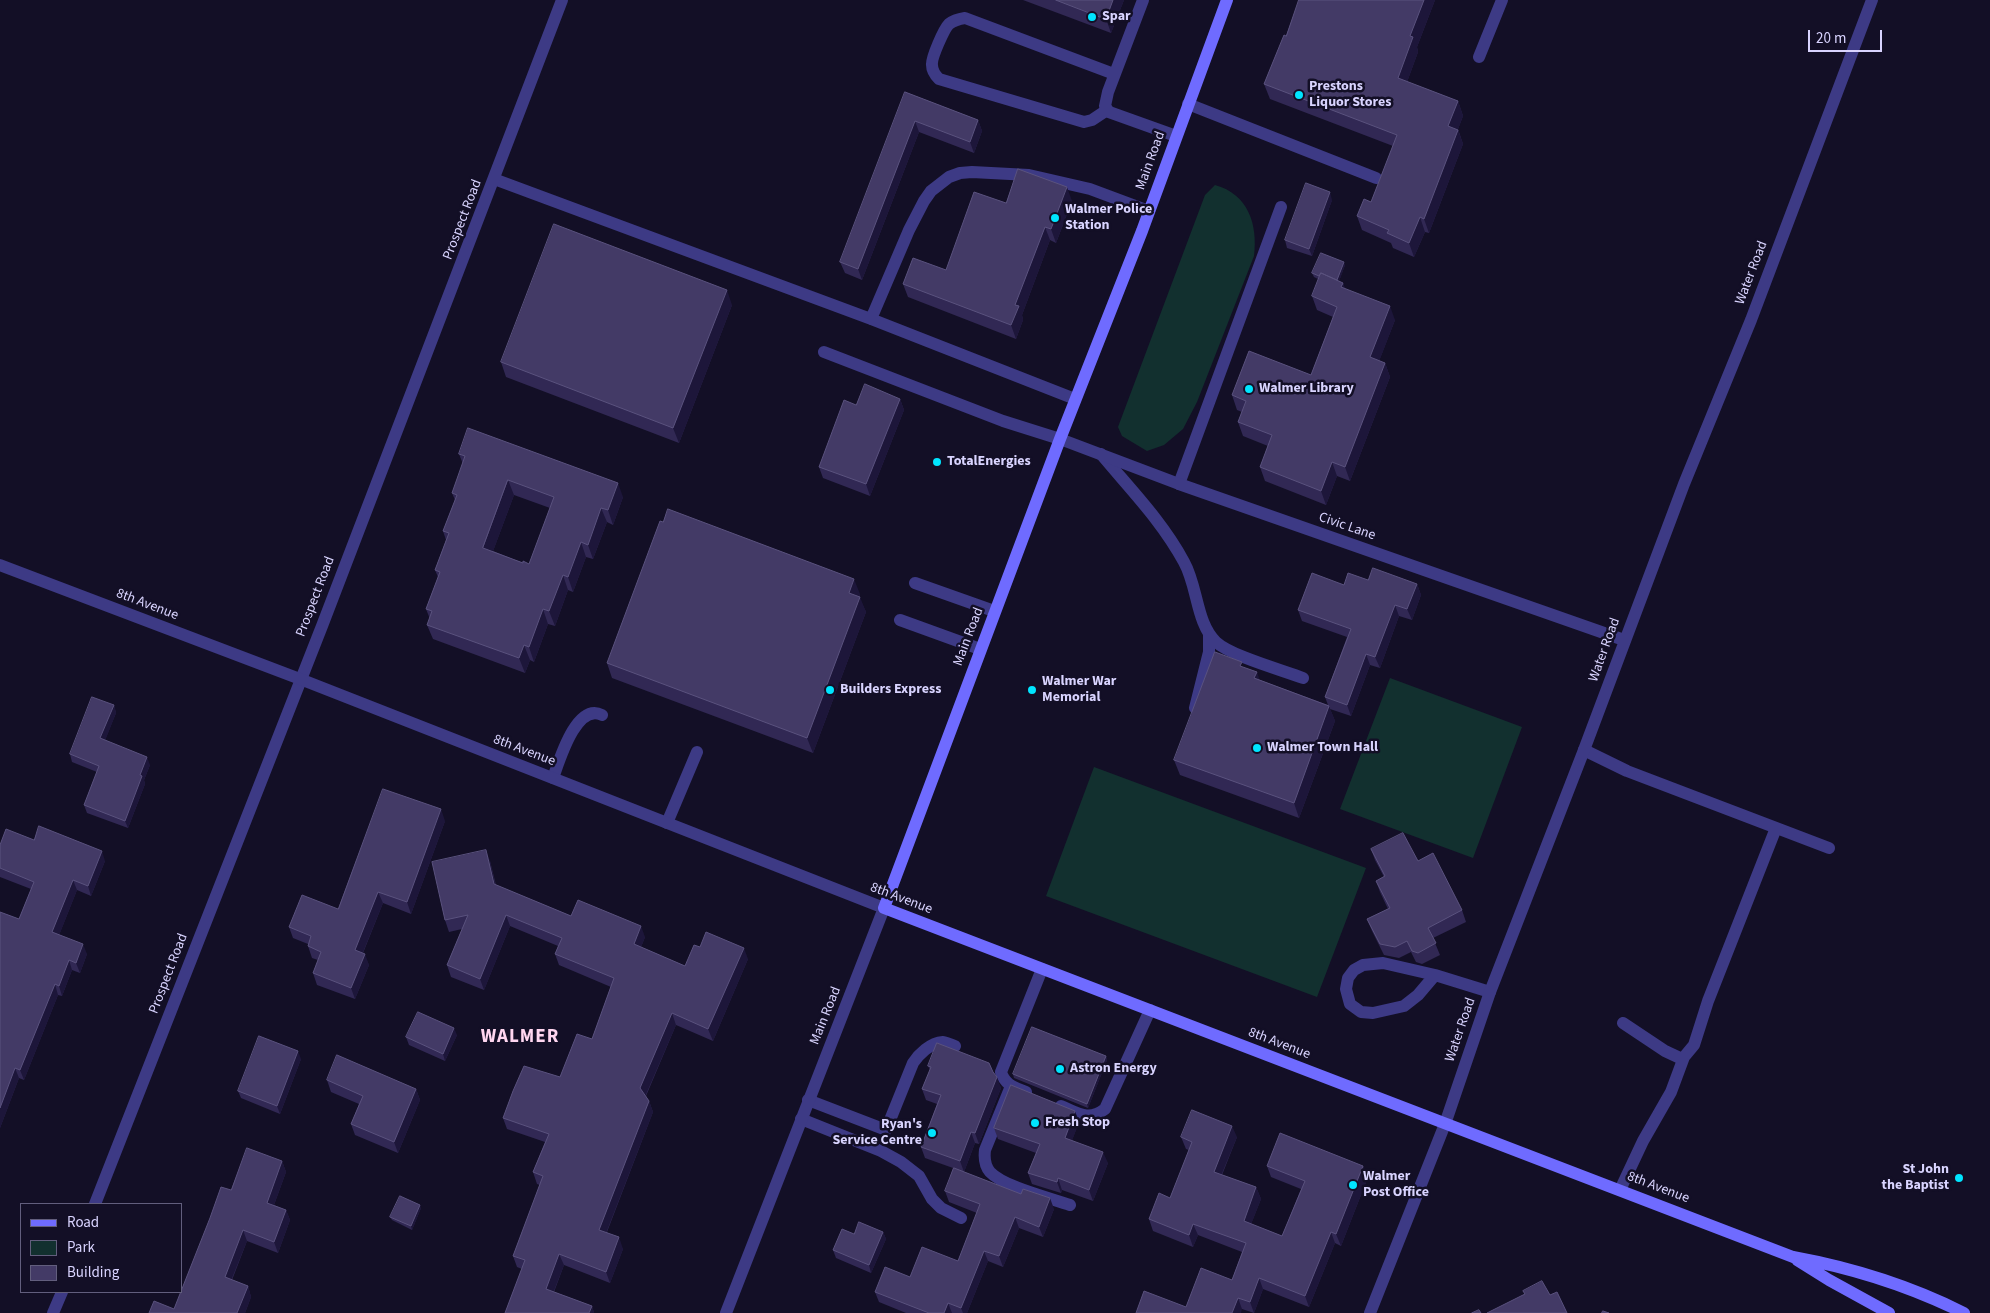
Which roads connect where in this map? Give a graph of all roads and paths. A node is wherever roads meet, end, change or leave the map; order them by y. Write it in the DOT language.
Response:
graph roads {
  1 [pos="562,0"];
  2 [pos="1143,0"];
  3 [pos="1227,0"];
  4 [pos="1502,0"];
  5 [pos="1872,0"];
  6 [pos="1479,57"];
  7 [pos="1114,74"];
  8 [pos="1188,104"];
  9 [pos="1107,110"];
  10 [pos="1176,136"];
  11 [pos="1376,178"];
  12 [pos="494,179"];
  13 [pos="1281,207"];
  14 [pos="1149,211"];
  15 [pos="871,319"];
  16 [pos="824,352"];
  17 [pos="1075,399"];
  18 [pos="1060,439"];
  19 [pos="1101,454"];
  20 [pos="1180,484"];
  21 [pos="0,565"];
  22 [pos="915,583"];
  23 [pos="994,611"];
  24 [pos="900,620"];
  25 [pos="1209,634"];
  26 [pos="1624,640"];
  27 [pos="980,649"];
  28 [pos="1303,678"];
  29 [pos="300,679"];
  30 [pos="602,715"];
  31 [pos="1191,722"];
  32 [pos="1584,750"];
  33 [pos="697,752"];
  34 [pos="553,778"];
  35 [pos="667,823"];
  36 [pos="1776,828"];
  37 [pos="1829,848"];
  38 [pos="884,908"];
  39 [pos="1042,969"];
  40 [pos="1435,975"];
  41 [pos="1490,992"];
  42 [pos="1150,1010"];
  43 [pos="1623,1023"];
  44 [pos="955,1046"];
  45 [pos="1684,1056"];
  46 [pos="1011,1086"];
  47 [pos="808,1100"];
  48 [pos="801,1119"];
  49 [pos="1445,1124"];
  50 [pos="1620,1190"];
  51 [pos="95,1203"];
  52 [pos="1070,1205"];
  53 [pos="961,1218"];
  54 [pos="1793,1257"];
  55 [pos="62,1293"];
  56 [pos="53,1313"];
  57 [pos="726,1313"];
  58 [pos="1370,1313"];
  59 [pos="1889,1313"];
  60 [pos="1964,1313"];
  1 -- 12 [label="street, Prospect Road"];
  2 -- 7 [label="street"];
  3 -- 8 [label="main road, Main Road"];
  4 -- 6 [label="street"];
  5 -- 26 [label="street, Water Road"];
  7 -- 9 [label="street"];
  7 -- 9 [label="street"];
  8 -- 10 [label="main road, Main Road"];
  8 -- 11 [label="street"];
  9 -- 10 [label="street"];
  10 -- 14 [label="main road, Main Road"];
  12 -- 15 [label="street"];
  12 -- 29 [label="street, Prospect Road"];
  13 -- 20 [label="street"];
  14 -- 15 [label="street"];
  14 -- 17 [label="main road, Main Road"];
  15 -- 17 [label="street"];
  16 -- 18 [label="street, Civic Lane"];
  17 -- 18 [label="main road, Main Road"];
  18 -- 19 [label="street, Civic Lane"];
  18 -- 23 [label="main road, Main Road"];
  19 -- 20 [label="street, Civic Lane"];
  19 -- 25 [label="street"];
  20 -- 26 [label="street, Civic Lane"];
  21 -- 29 [label="street, 8th Avenue"];
  22 -- 23 [label="street"];
  23 -- 27 [label="main road, Main Road"];
  24 -- 27 [label="street"];
  25 -- 28 [label="street"];
  25 -- 31 [label="street"];
  26 -- 32 [label="street, Water Road"];
  27 -- 38 [label="main road, Main Road"];
  29 -- 34 [label="street, 8th Avenue"];
  29 -- 51 [label="street, Prospect Road"];
  30 -- 34 [label="street"];
  32 -- 36 [label="street"];
  32 -- 41 [label="street, Water Road"];
  33 -- 35 [label="street"];
  34 -- 35 [label="street, 8th Avenue"];
  35 -- 38 [label="street, 8th Avenue"];
  36 -- 37 [label="street"];
  36 -- 45 [label="street"];
  38 -- 39 [label="main road, 8th Avenue"];
  38 -- 47 [label="street, Main Road"];
  39 -- 42 [label="main road, 8th Avenue"];
  39 -- 46 [label="street"];
  40 -- 40 [label="street"];
  40 -- 41 [label="street"];
  41 -- 49 [label="street, Water Road"];
  42 -- 46 [label="street"];
  42 -- 49 [label="main road, 8th Avenue"];
  43 -- 45 [label="street"];
  44 -- 47 [label="street"];
  45 -- 50 [label="street"];
  46 -- 52 [label="street"];
  47 -- 48 [label="street, Main Road"];
  48 -- 53 [label="street"];
  48 -- 57 [label="street, Main Road"];
  49 -- 50 [label="main road, 8th Avenue"];
  49 -- 58 [label="street, Water Road"];
  50 -- 54 [label="main road, 8th Avenue"];
  54 -- 59 [label="main road, 8th Avenue"];
  54 -- 60 [label="main road, 8th Avenue"];
  55 -- 56 [label="street"];
}
